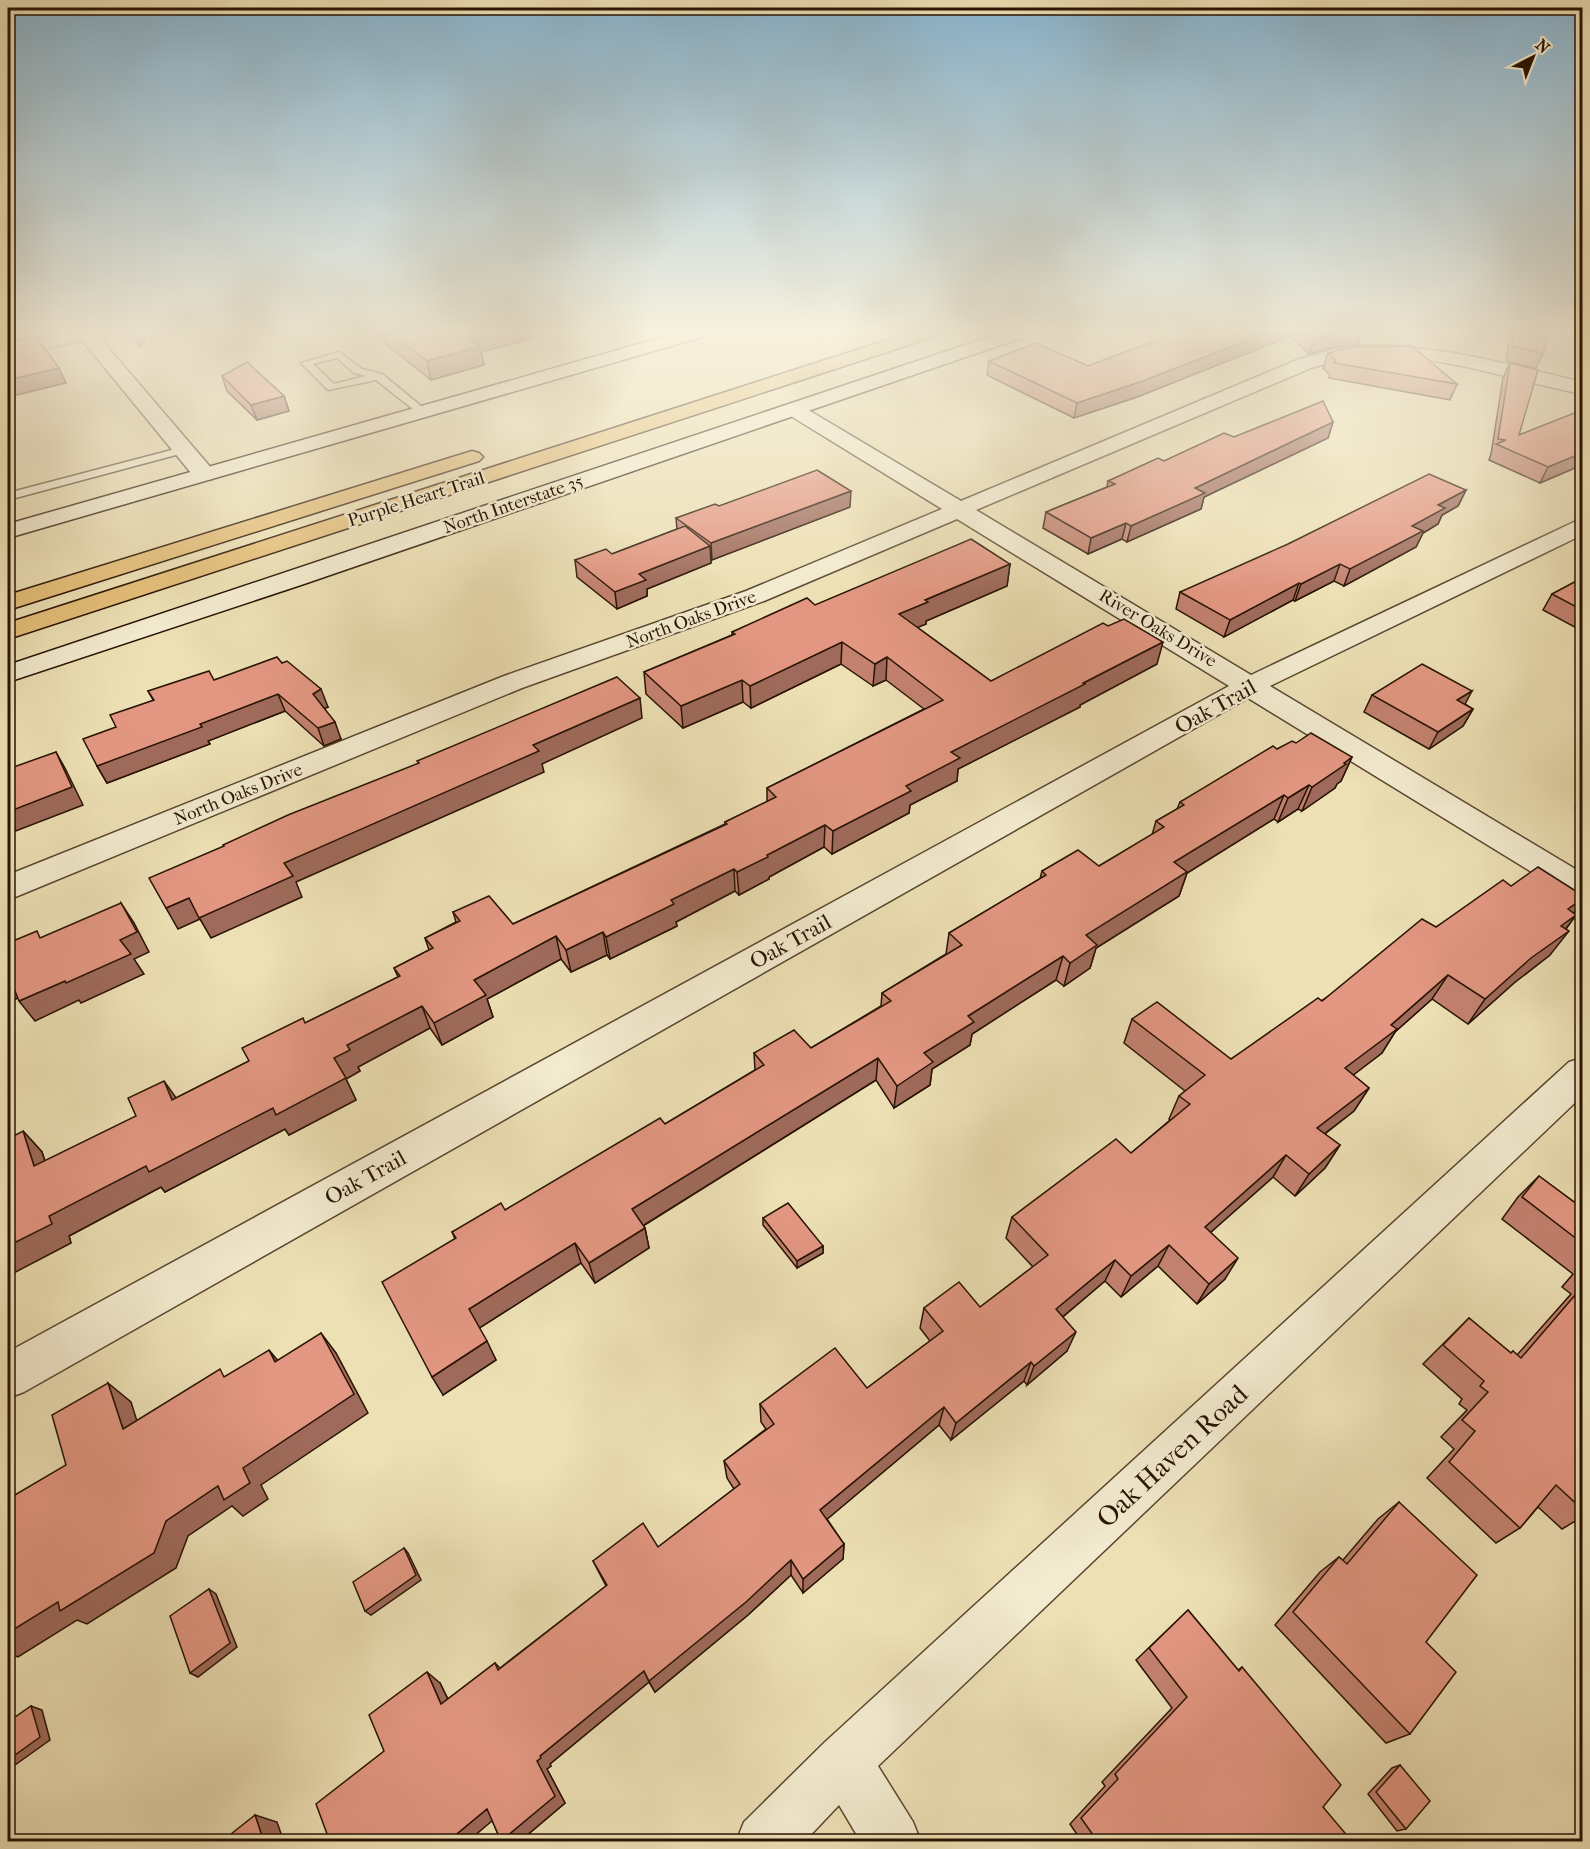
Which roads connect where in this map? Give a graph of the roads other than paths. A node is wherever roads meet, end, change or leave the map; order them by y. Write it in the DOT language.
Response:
graph roads {
  1 [pos="158,419"];
  2 [pos="393,419"];
  3 [pos="662,419"];
  4 [pos="763,419"];
  5 [pos="810,419"];
  6 [pos="1173,419"];
  7 [pos="183,450"];
  8 [pos="493,450"];
  9 [pos="204,474"];
  10 [pos="8,497"];
  11 [pos="960,509"];
  12 [pos="8,531"];
  13 [pos="1574,539"];
  14 [pos="8,603"];
  15 [pos="8,632"];
  16 [pos="8,674"];
  17 [pos="1251,685"];
  18 [pos="8,888"];
  19 [pos="1582,888"];
  20 [pos="1582,1073"];
  21 [pos="8,1376"];
  22 [pos="844,1761"];
  23 [pos="764,1842"];
  24 [pos="893,1842"];
  1 -- 7 [label="street"];
  2 -- 9 [label="street"];
  3 -- 15 [label="highway, Purple Heart Trail"];
  4 -- 16 [label="street, North Interstate 35"];
  5 -- 11 [label="street, River Oaks Drive"];
  6 -- 11 [label="street, North Oaks Drive"];
  7 -- 9 [label="street"];
  7 -- 10 [label="lane"];
  8 -- 14 [label="highway, Purple Heart Trail"];
  9 -- 12 [label="street"];
  11 -- 17 [label="street, River Oaks Drive"];
  11 -- 18 [label="street, North Oaks Drive"];
  13 -- 17 [label="street, Oak Trail"];
  17 -- 19 [label="street, River Oaks Drive"];
  17 -- 21 [label="street, Oak Trail"];
  20 -- 22 [label="street, Oak Haven Road"];
  22 -- 23 [label="street, Oak Haven Road"];
  22 -- 24 [label="street"];
}
